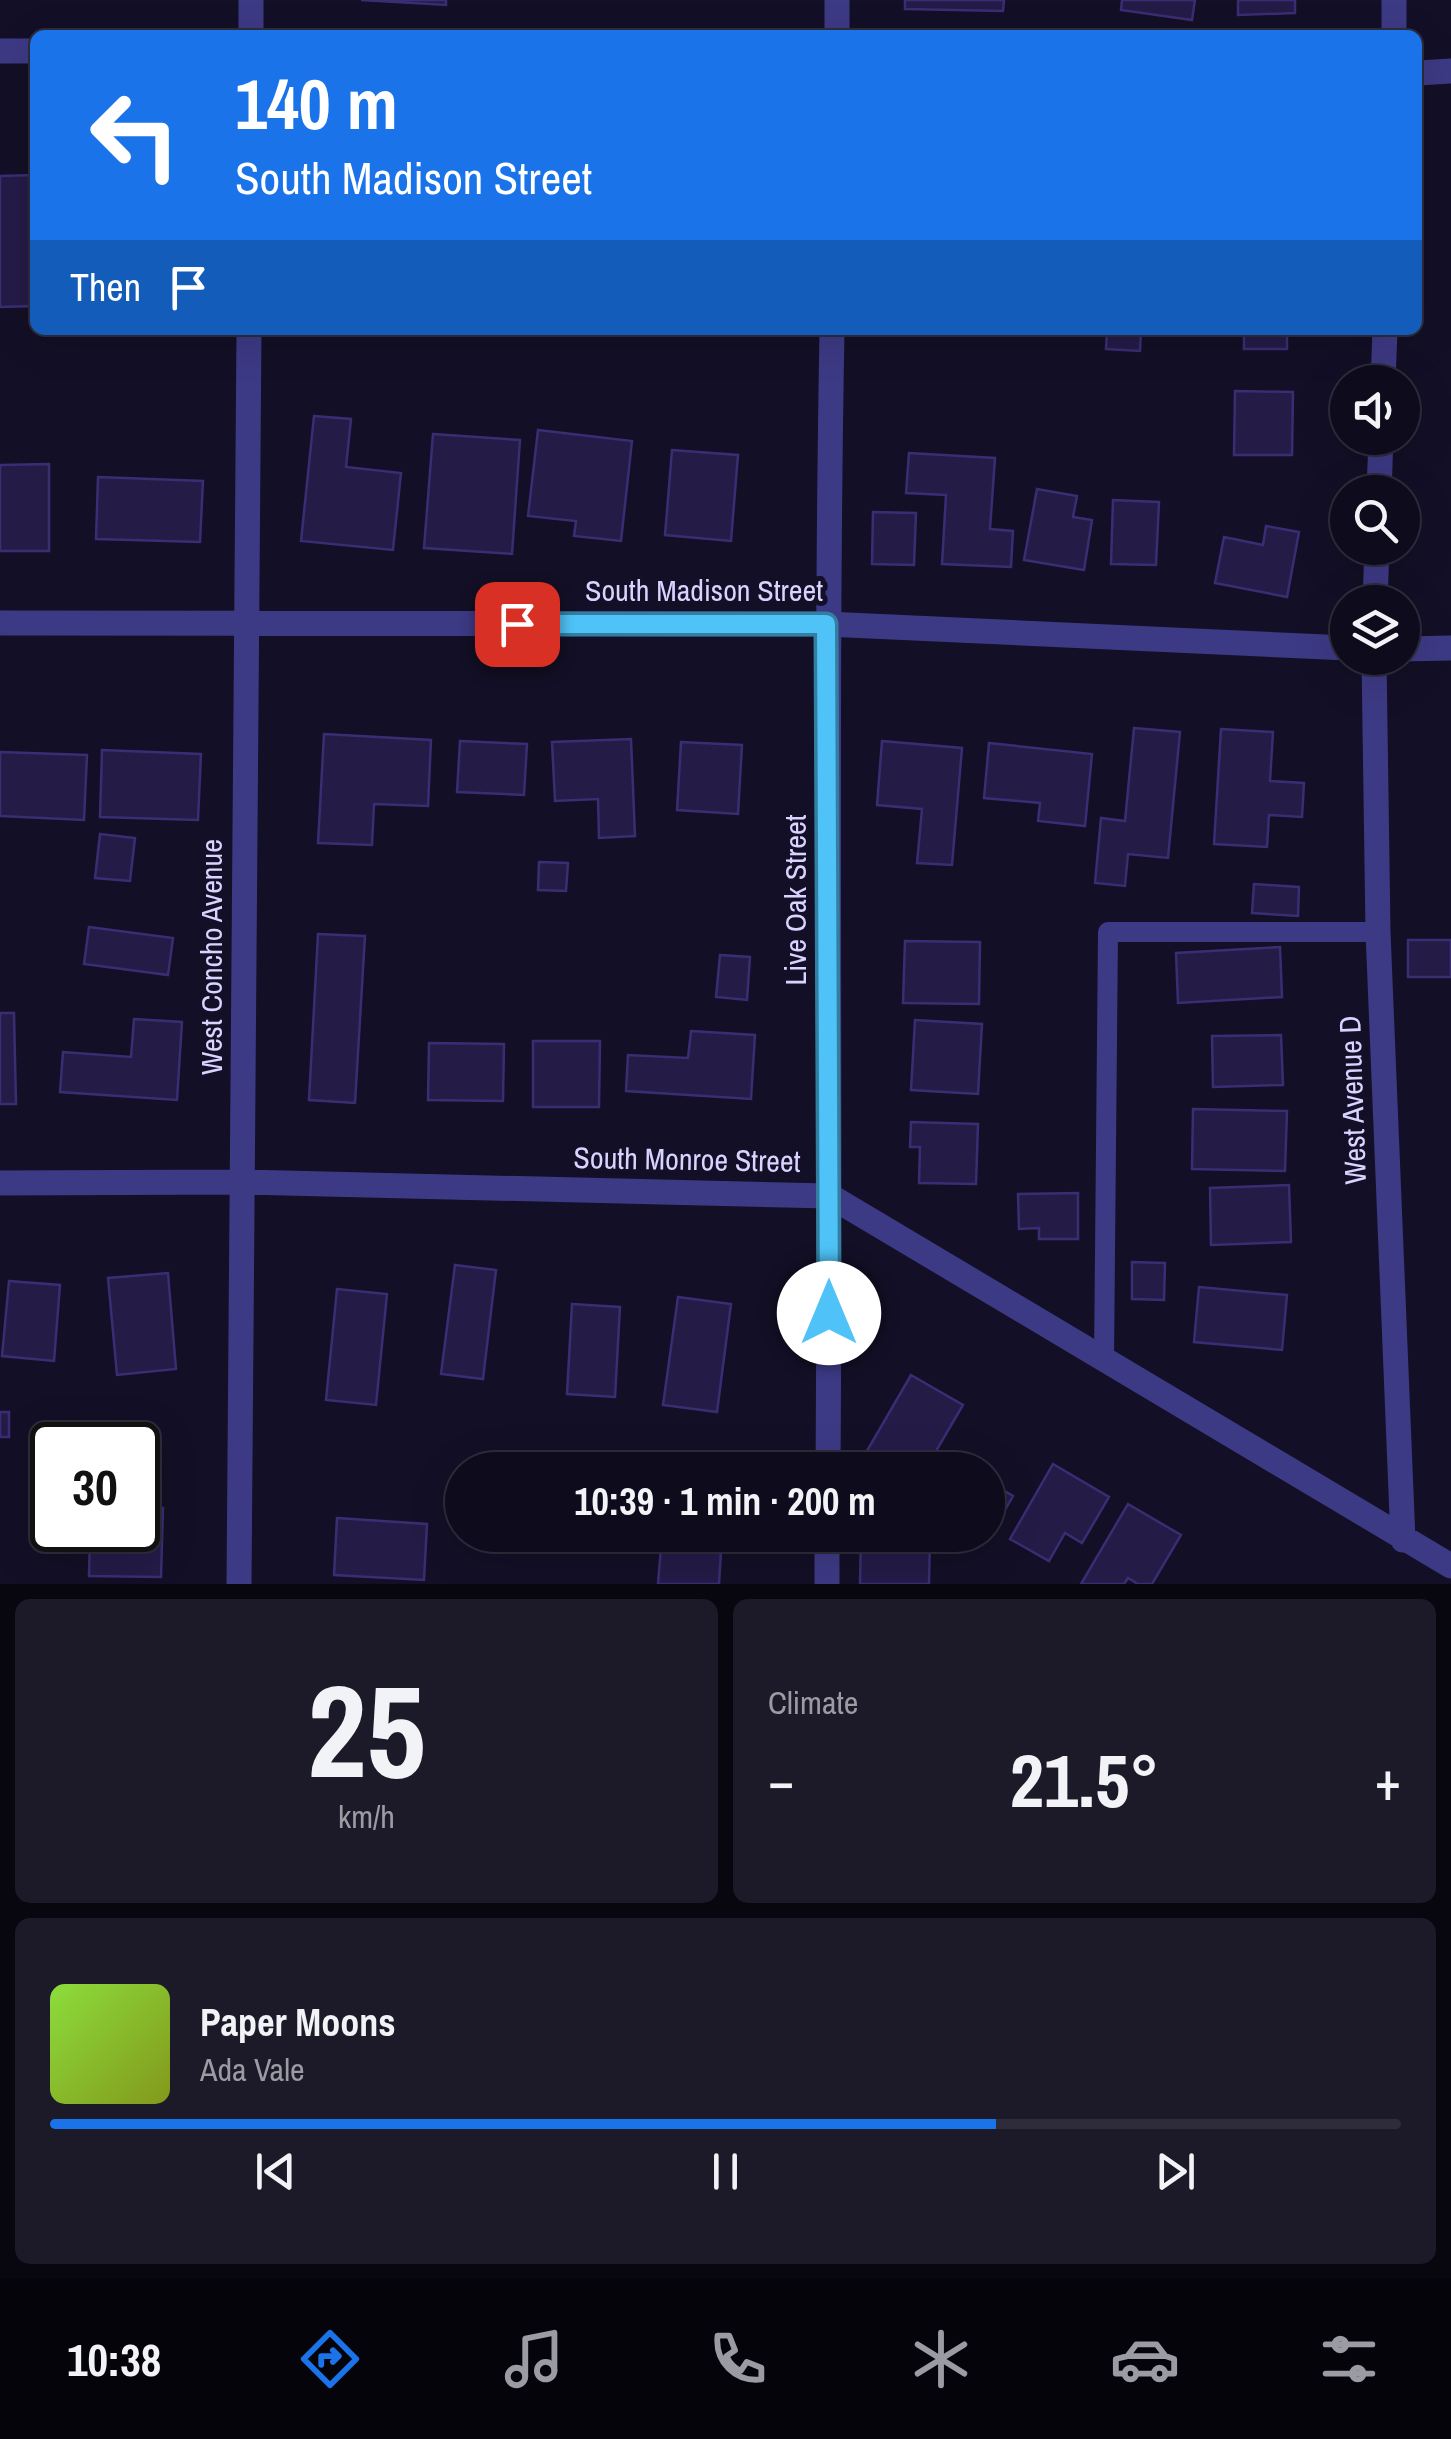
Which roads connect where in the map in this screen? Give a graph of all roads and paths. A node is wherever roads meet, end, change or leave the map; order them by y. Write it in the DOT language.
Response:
graph roads {
  1 [pos="251,0"];
  2 [pos="837,0"];
  3 [pos="1394,0"];
  4 [pos="251,30"];
  5 [pos="837,30"];
  6 [pos="1394,30"];
  7 [pos="0,51"];
  8 [pos="30,51"];
  9 [pos="1451,71"];
  10 [pos="1422,74"];
  11 [pos="249,335"];
  12 [pos="832,335"];
  13 [pos="1385,335"];
  14 [pos="1384,365"];
  15 [pos="0,623"];
  16 [pos="246,624"];
  17 [pos="826,624"];
  18 [pos="1330,647"];
  19 [pos="1420,648"];
  20 [pos="1451,648"];
  21 [pos="1374,675"];
  22 [pos="1378,932"];
  23 [pos="242,1182"];
  24 [pos="0,1183"];
  25 [pos="830,1196"];
  26 [pos="1104,1360"];
  27 [pos="828,1452"];
  28 [pos="1403,1540"];
  29 [pos="827,1552"];
  30 [pos="1451,1566"];
  31 [pos="240,1584"];
  32 [pos="827,1584"];
  1 -- 4 [label="street"];
  2 -- 5 [label="street"];
  3 -- 6 [label="street"];
  7 -- 8 [label="street"];
  9 -- 10 [label="street"];
  11 -- 16 [label="street, West Concho Avenue"];
  12 -- 17 [label="street, Live Oak Street"];
  13 -- 14 [label="street"];
  15 -- 16 [label="street, South Madison Street"];
  16 -- 17 [label="street, South Madison Street"];
  16 -- 23 [label="street, West Concho Avenue"];
  17 -- 18 [label="street, South Madison Street"];
  17 -- 25 [label="street, Live Oak Street"];
  19 -- 20 [label="street"];
  21 -- 22 [label="street, West Avenue D"];
  22 -- 26 [label="lane"];
  22 -- 28 [label="street, West Avenue D"];
  23 -- 24 [label="street, South Monroe Street"];
  23 -- 25 [label="street, South Monroe Street"];
  23 -- 31 [label="street, West Concho Avenue"];
  25 -- 26 [label="street, South Monroe Street"];
  25 -- 27 [label="street, Live Oak Street"];
  26 -- 28 [label="street, South Monroe Street"];
  28 -- 30 [label="street, South Monroe Street"];
  29 -- 32 [label="street"];
}
